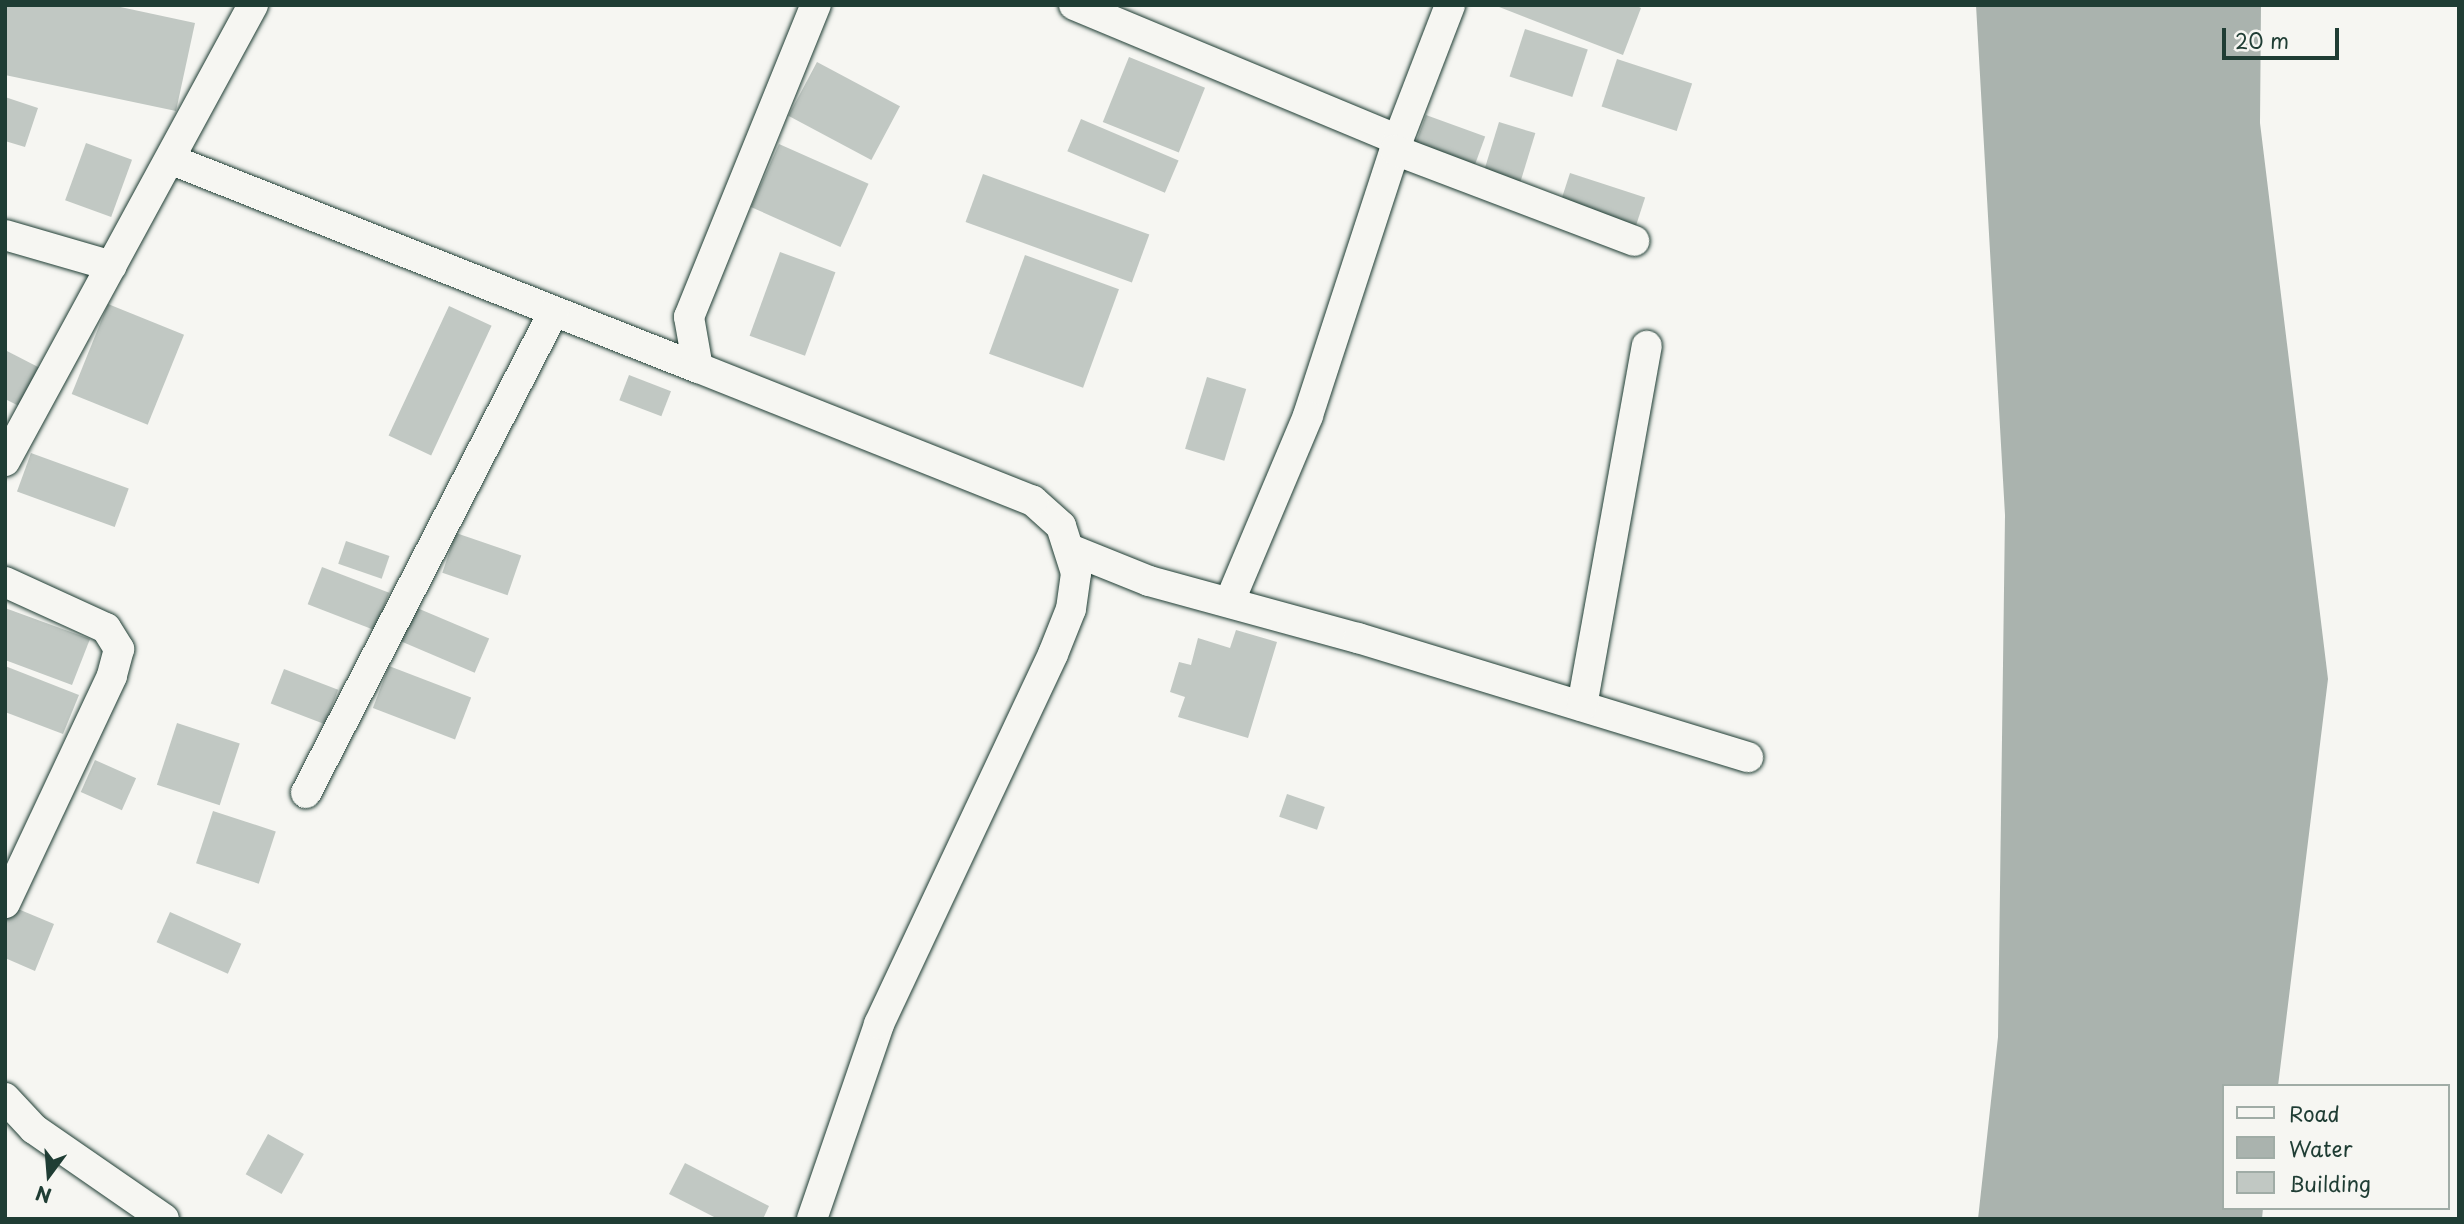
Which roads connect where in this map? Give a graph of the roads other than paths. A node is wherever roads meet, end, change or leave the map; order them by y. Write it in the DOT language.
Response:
graph roads {
  1 [pos="253,5"];
  2 [pos="816,5"];
  3 [pos="1074,5"];
  4 [pos="1450,5"];
  5 [pos="1396,145"];
  6 [pos="172,160"];
  7 [pos="5,235"];
  8 [pos="1634,241"];
  9 [pos="113,266"];
  10 [pos="554,310"];
  11 [pos="1647,346"];
  12 [pos="698,368"];
  13 [pos="5,461"];
  14 [pos="1072,550"];
  15 [pos="5,582"];
  16 [pos="1230,601"];
  17 [pos="1582,706"];
  18 [pos="1748,757"];
  19 [pos="306,793"];
  20 [pos="5,903"];
  21 [pos="5,1098"];
  22 [pos="164,1219"];
  23 [pos="812,1219"];
  1 -- 6 [label="street"];
  2 -- 12 [label="street"];
  3 -- 5 [label="street"];
  4 -- 5 [label="street"];
  5 -- 8 [label="street"];
  5 -- 16 [label="street"];
  6 -- 9 [label="street"];
  6 -- 10 [label="street"];
  7 -- 9 [label="street"];
  9 -- 13 [label="street"];
  10 -- 12 [label="street"];
  10 -- 19 [label="street"];
  11 -- 17 [label="street"];
  12 -- 14 [label="street"];
  14 -- 16 [label="street"];
  14 -- 23 [label="street"];
  15 -- 20 [label="street"];
  16 -- 17 [label="street"];
  17 -- 18 [label="street"];
  21 -- 22 [label="street"];
}
